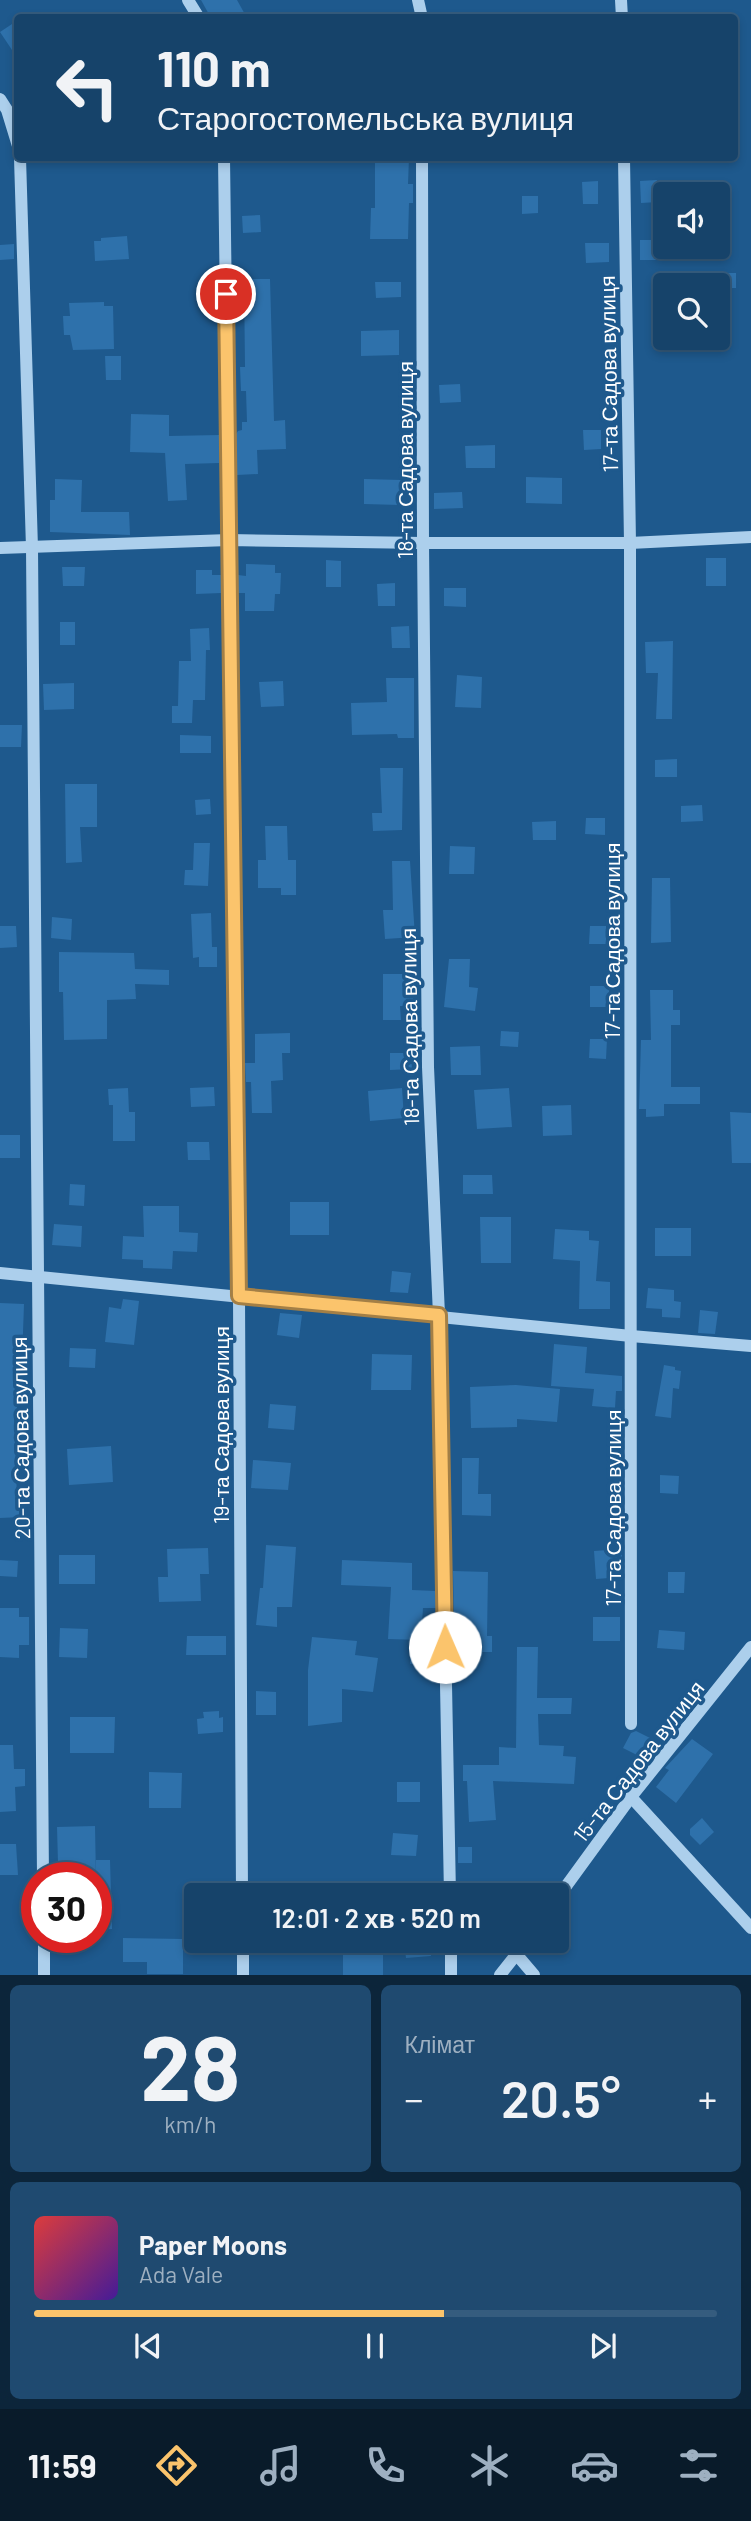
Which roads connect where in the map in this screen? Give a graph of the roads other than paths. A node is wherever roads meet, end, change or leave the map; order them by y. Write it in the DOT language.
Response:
graph roads {
  1 [pos="0,99"];
  2 [pos="14,134"];
  3 [pos="20,161"];
  4 [pos="224,161"];
  5 [pos="422,161"];
  6 [pos="624,161"];
  7 [pos="751,537"];
  8 [pos="229,540"];
  9 [pos="423,543"];
  10 [pos="630,543"];
  11 [pos="0,548"];
  12 [pos="32,548"];
  13 [pos="0,1273"];
  14 [pos="37,1277"];
  15 [pos="239,1296"];
  16 [pos="439,1315"];
  17 [pos="631,1336"];
  18 [pos="751,1346"];
  19 [pos="750,1649"];
  20 [pos="631,1724"];
  21 [pos="631,1797"];
  22 [pos="43,1862"];
  23 [pos="243,1883"];
  24 [pos="450,1883"];
  25 [pos="568,1883"];
  26 [pos="751,1928"];
  27 [pos="44,1953"];
  28 [pos="243,1953"];
  29 [pos="451,1953"];
  30 [pos="517,1955"];
  31 [pos="44,1975"];
  32 [pos="243,1975"];
  33 [pos="452,1975"];
  34 [pos="500,1975"];
  35 [pos="534,1975"];
  1 -- 2 [label="street"];
  3 -- 12 [label="street, 20-та Садова вулиця"];
  4 -- 8 [label="street, 19-та Садова вулиця"];
  5 -- 9 [label="street, 18-та Садова вулиця"];
  6 -- 10 [label="street, 17-та Садова вулиця"];
  7 -- 10 [label="street"];
  8 -- 9 [label="street"];
  8 -- 12 [label="street"];
  8 -- 15 [label="street, 19-та Садова вулиця"];
  9 -- 10 [label="street"];
  9 -- 16 [label="street, 18-та Садова вулиця"];
  10 -- 17 [label="street, 17-та Садова вулиця"];
  11 -- 12 [label="street"];
  12 -- 14 [label="street, 20-та Садова вулиця"];
  13 -- 14 [label="street"];
  14 -- 15 [label="street"];
  14 -- 22 [label="street, 20-та Садова вулиця"];
  15 -- 16 [label="street"];
  15 -- 23 [label="street, 19-та Садова вулиця"];
  16 -- 17 [label="street"];
  16 -- 24 [label="street, 18-та Садова вулиця"];
  17 -- 18 [label="street"];
  17 -- 20 [label="street, 17-та Садова вулиця"];
  19 -- 21 [label="street, 15-та Садова вулиця"];
  21 -- 25 [label="street, 15-та Садова вулиця"];
  21 -- 26 [label="street"];
  27 -- 31 [label="street"];
  28 -- 32 [label="street"];
  29 -- 33 [label="street"];
  30 -- 34 [label="street"];
  30 -- 35 [label="street"];
}
